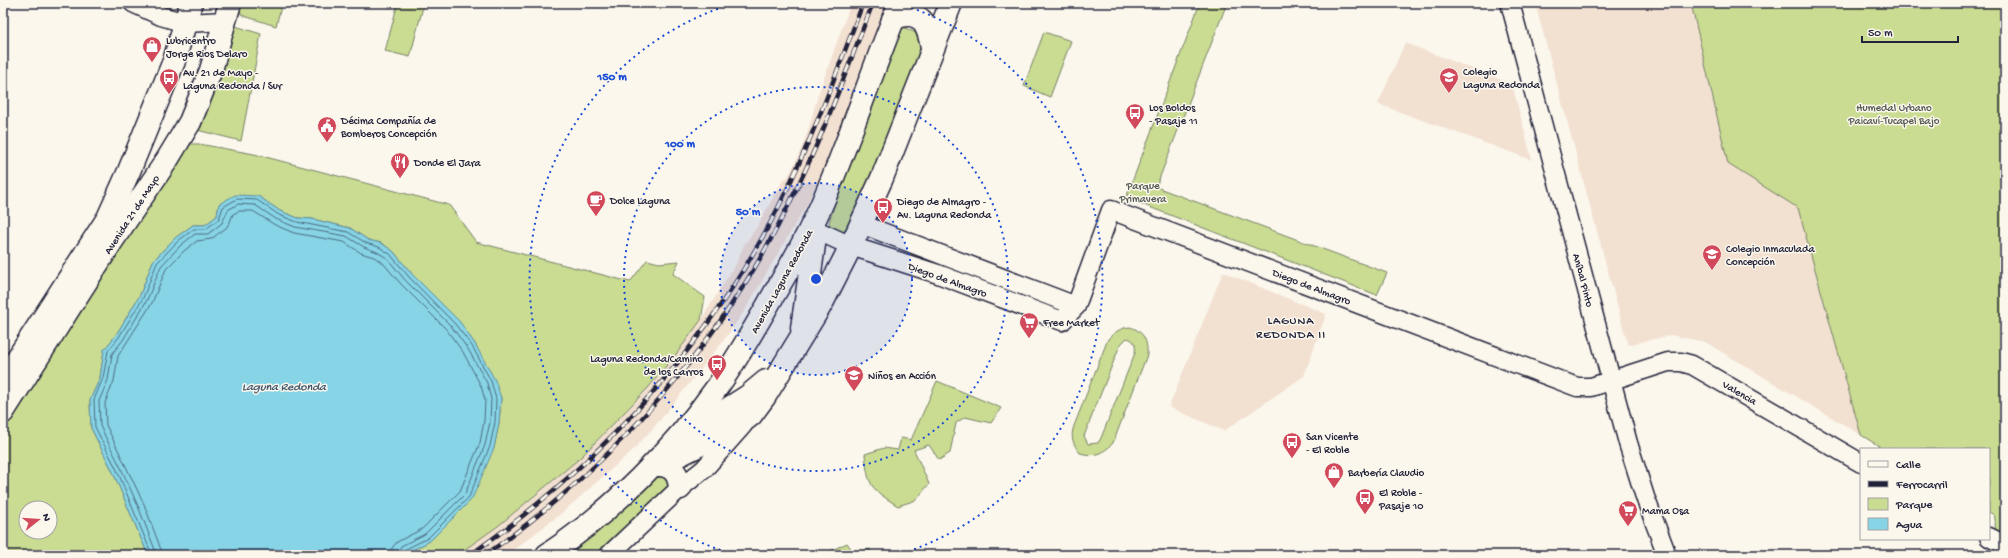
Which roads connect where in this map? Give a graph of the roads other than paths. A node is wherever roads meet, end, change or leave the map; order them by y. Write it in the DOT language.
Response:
graph roads {
  1 [pos="134,3"];
  2 [pos="950,3"];
  3 [pos="1510,3"];
  4 [pos="897,11"];
  5 [pos="228,12"];
  6 [pos="188,13"];
  7 [pos="932,48"];
  8 [pos="821,204"];
  9 [pos="861,224"];
  10 [pos="816,230"];
  11 [pos="851,246"];
  12 [pos="1076,306"];
  13 [pos="799,340"];
  14 [pos="782,366"];
  15 [pos="1610,380"];
  16 [pos="3,381"];
  17 [pos="3,412"];
  18 [pos="751,415"];
  19 [pos="696,446"];
  20 [pos="1860,461"];
  21 [pos="650,470"];
  22 [pos="680,488"];
  23 [pos="1990,538"];
  24 [pos="2005,545"];
  25 [pos="547,555"];
  26 [pos="609,555"];
  27 [pos="1667,555"];
  1 -- 6 [label="street"];
  2 -- 7 [label="main road"];
  3 -- 15 [label="street, Aníbal Pinto"];
  4 -- 7 [label="main road"];
  4 -- 8 [label="main road, Avenida Laguna Redonda"];
  5 -- 6 [label="street"];
  5 -- 17 [label="main road, Avenida 21 de Mayo"];
  6 -- 16 [label="main road, Avenida 21 de Mayo"];
  7 -- 9 [label="main road"];
  8 -- 10 [label="main road"];
  8 -- 21 [label="main road, Avenida Laguna Redonda"];
  9 -- 11 [label="main road"];
  9 -- 12 [label="street, Diego de Almagro"];
  10 -- 11 [label="street, Diego de Almagro"];
  10 -- 13 [label="main road"];
  11 -- 12 [label="street, Diego de Almagro"];
  11 -- 13 [label="main road"];
  12 -- 15 [label="street, Diego de Almagro"];
  13 -- 14 [label="main road"];
  14 -- 18 [label="main road"];
  14 -- 19 [label="main road"];
  15 -- 20 [label="street, Valencia"];
  15 -- 27 [label="street, Aníbal Pinto"];
  18 -- 19 [label="main road"];
  18 -- 22 [label="street"];
  19 -- 21 [label="main road"];
  19 -- 22 [label="street"];
  21 -- 22 [label="main road"];
  21 -- 25 [label="main road"];
  22 -- 26 [label="street"];
  23 -- 24 [label="street"];
}
